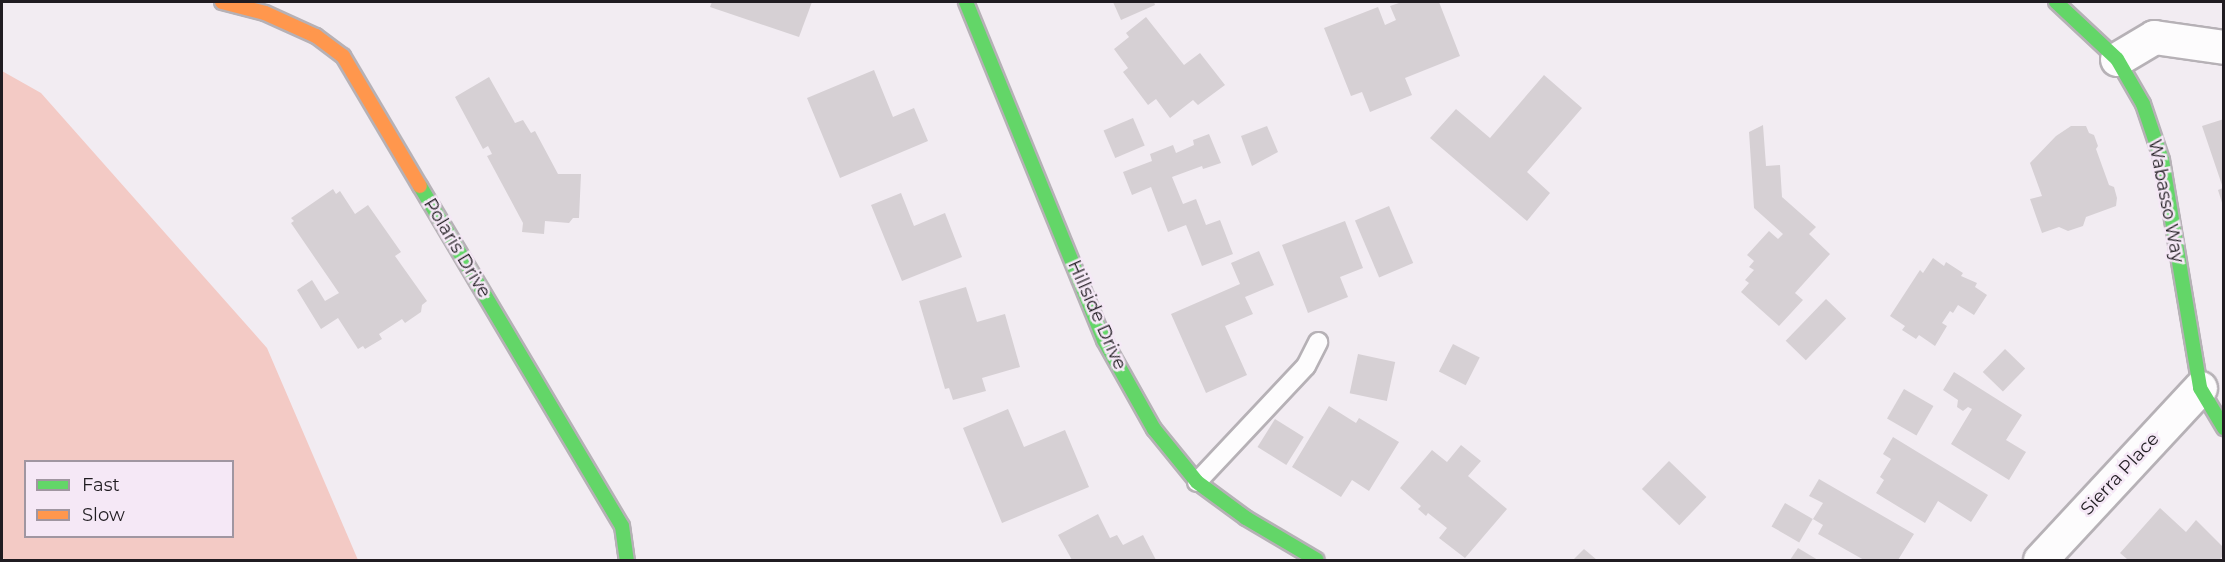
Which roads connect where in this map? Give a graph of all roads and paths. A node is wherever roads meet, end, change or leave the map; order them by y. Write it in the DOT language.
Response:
graph roads {
  1 [pos="222,2"];
  2 [pos="966,2"];
  3 [pos="2056,2"];
  4 [pos="2223,47"];
  5 [pos="2117,59"];
  6 [pos="1318,342"];
  7 [pos="2200,388"];
  8 [pos="2223,428"];
  9 [pos="1197,482"];
  10 [pos="627,561"];
  11 [pos="1317,561"];
  12 [pos="2040,561"];
  1 -- 10 [label="street, Polaris Drive"];
  2 -- 9 [label="street, Hillside Drive"];
  3 -- 5 [label="street, Wabasso Way"];
  4 -- 5 [label="street"];
  5 -- 7 [label="street, Wabasso Way"];
  6 -- 9 [label="lane"];
  7 -- 8 [label="street, Wabasso Way"];
  7 -- 12 [label="street, Sierra Place"];
  9 -- 11 [label="street, Hillside Drive"];
}
